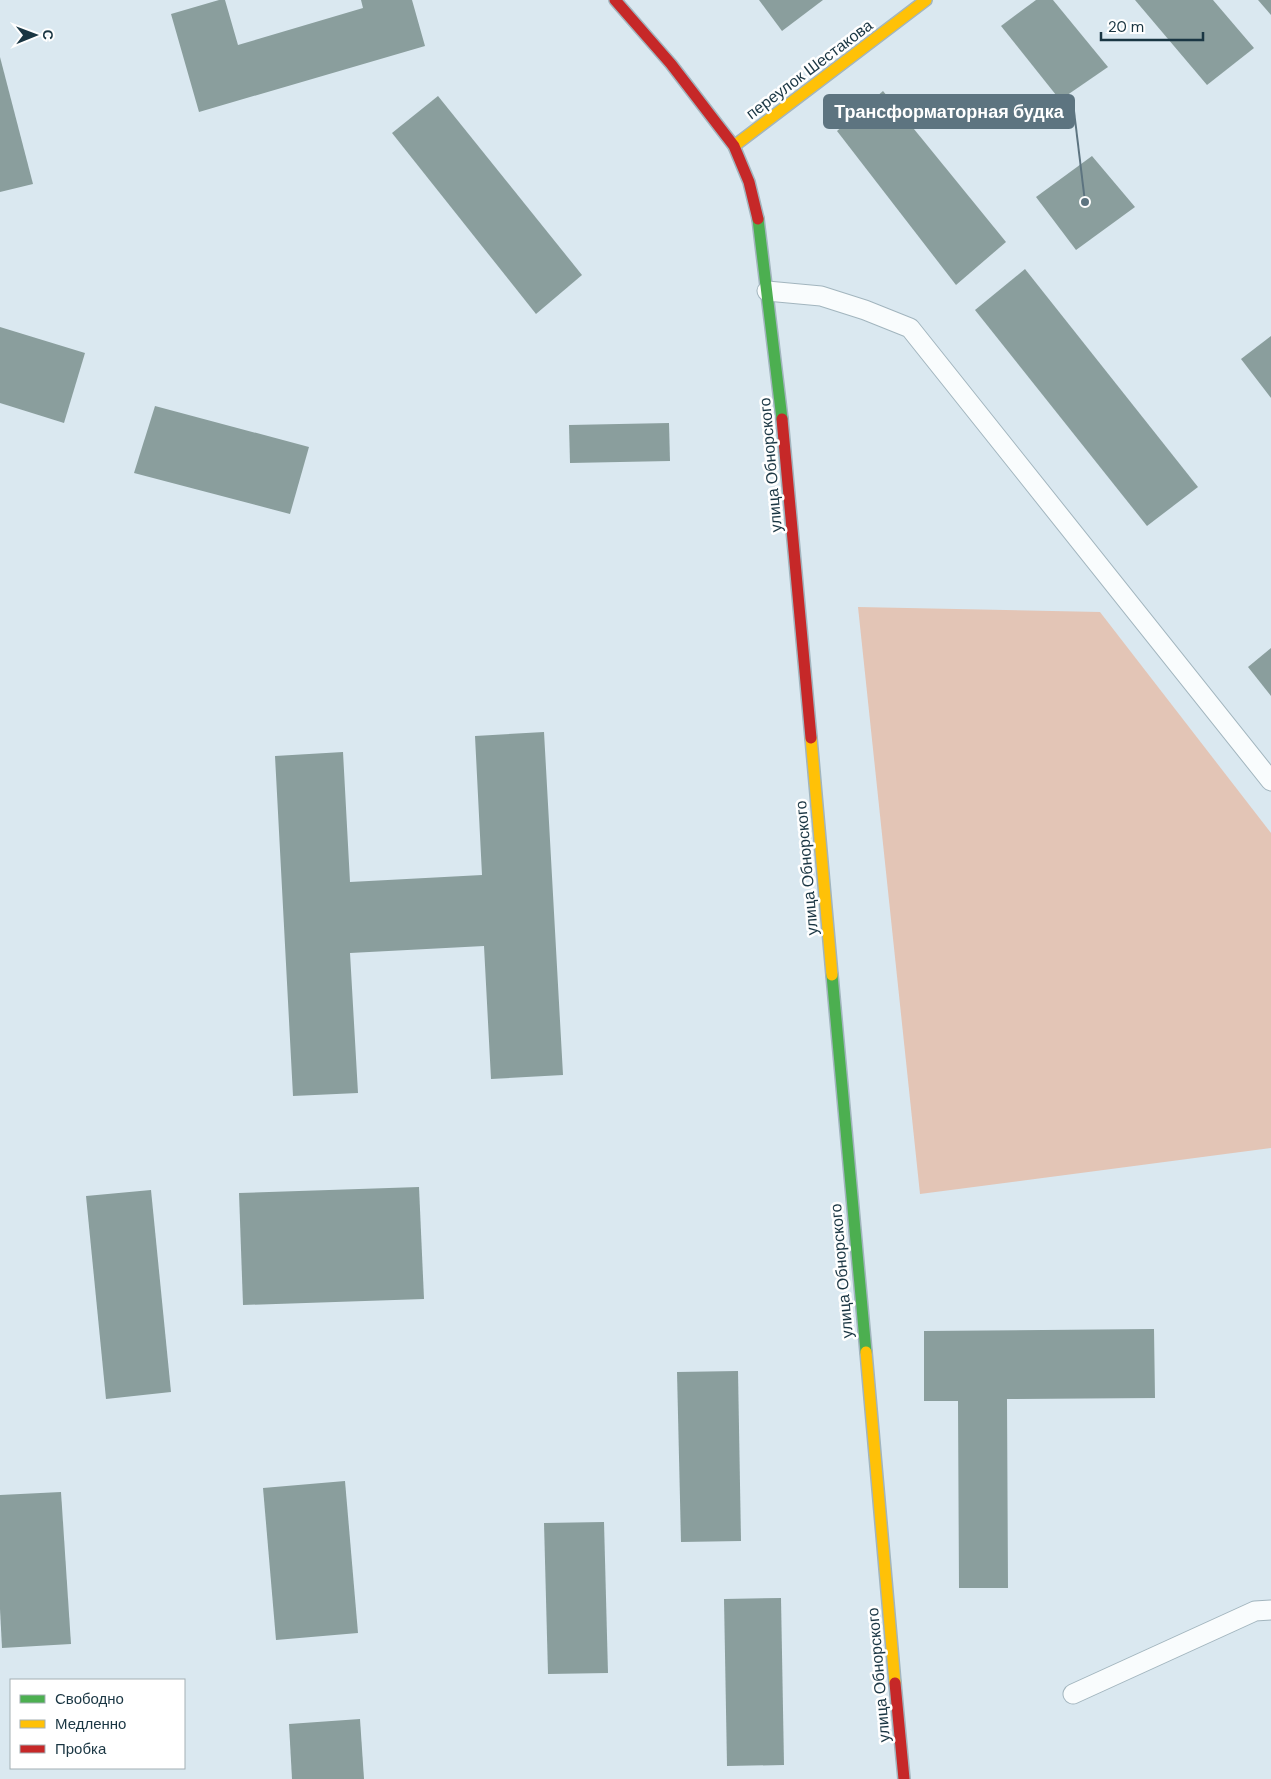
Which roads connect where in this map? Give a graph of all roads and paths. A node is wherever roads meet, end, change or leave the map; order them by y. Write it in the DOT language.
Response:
graph roads {
  1 [pos="615,0"];
  2 [pos="926,0"];
  3 [pos="734,146"];
  4 [pos="767,291"];
  5 [pos="1271,781"];
  6 [pos="1271,1610"];
  7 [pos="1072,1694"];
  8 [pos="904,1779"];
  1 -- 3 [label="main road, улица Обнорского"];
  2 -- 3 [label="main road, переулок Шестакова"];
  3 -- 4 [label="main road, улица Обнорского"];
  4 -- 5 [label="lane"];
  4 -- 8 [label="main road, улица Обнорского"];
  6 -- 7 [label="lane"];
}
